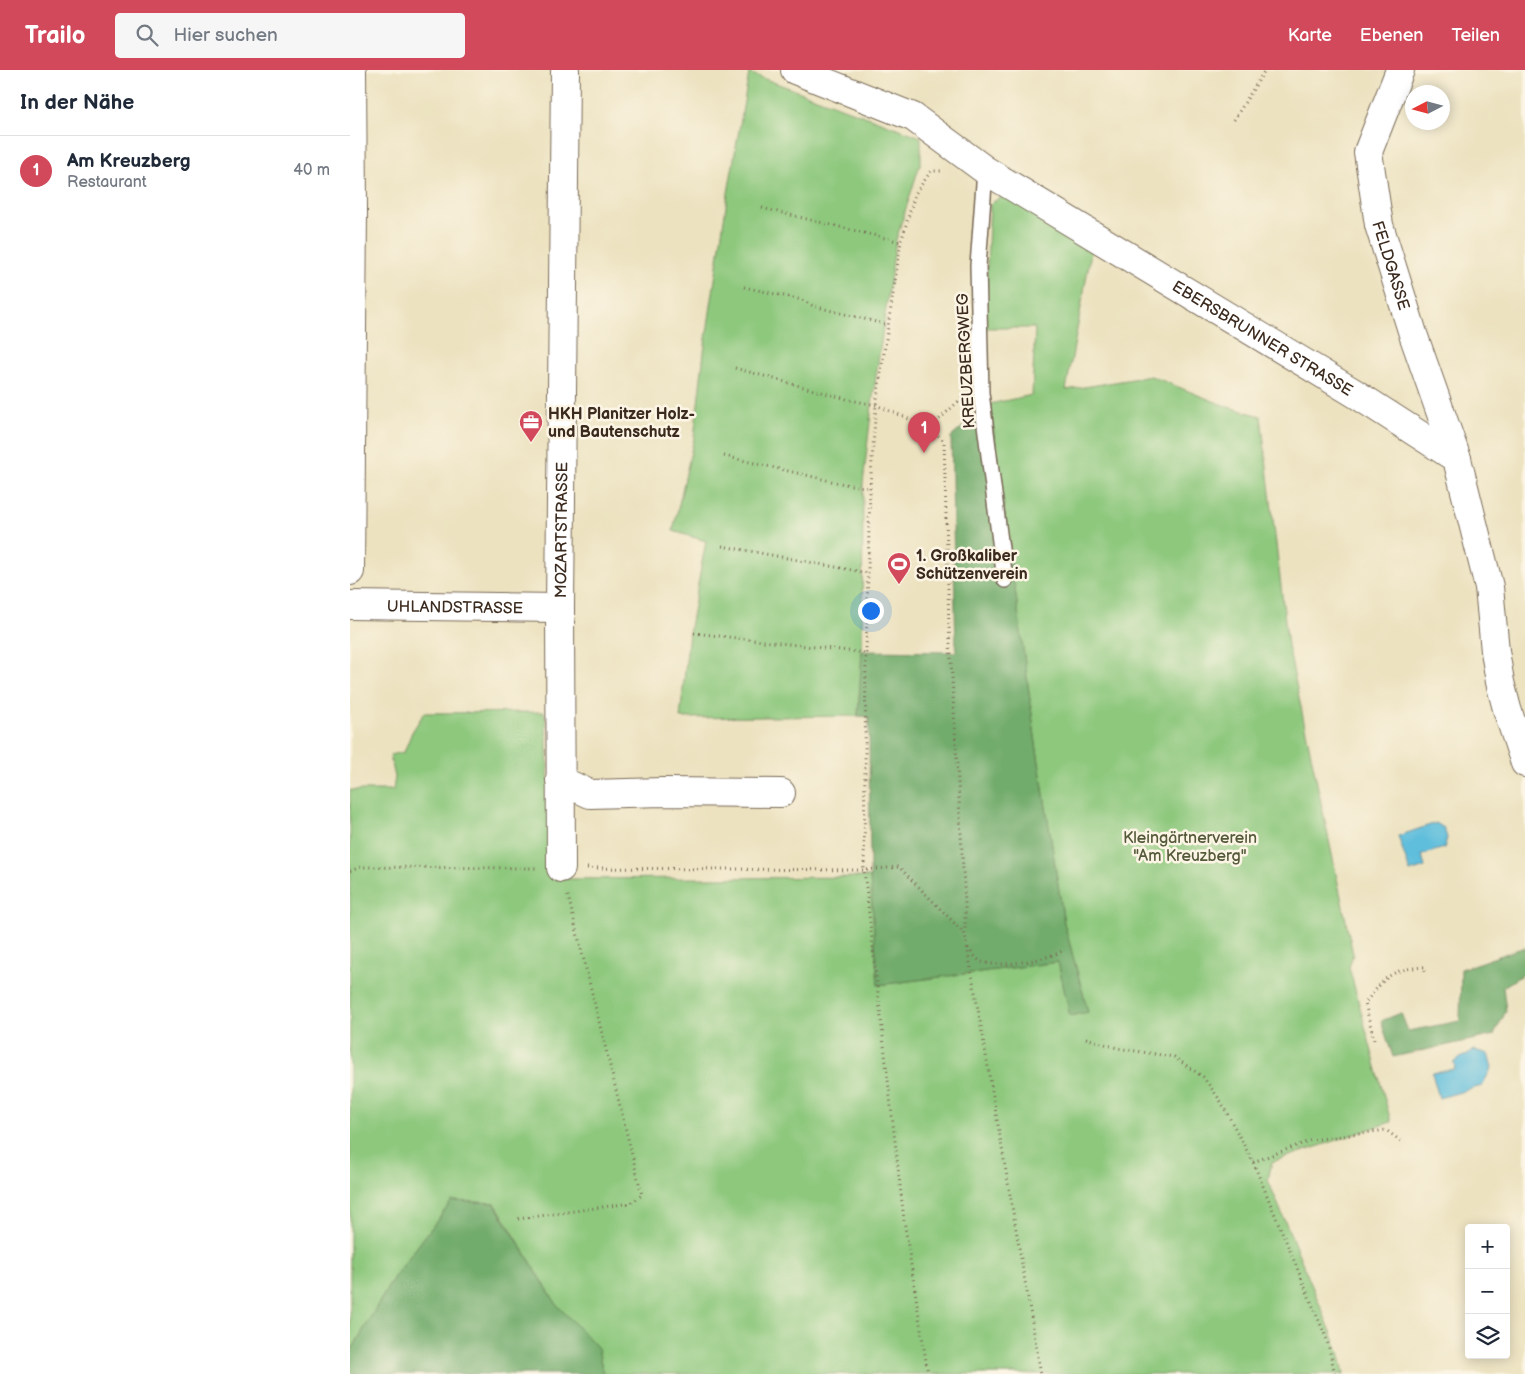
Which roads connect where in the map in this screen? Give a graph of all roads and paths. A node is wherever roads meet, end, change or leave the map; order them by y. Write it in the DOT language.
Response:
graph roads {
  1 [pos="352,70"];
  2 [pos="565,70"];
  3 [pos="795,70"];
  4 [pos="1265,70"];
  5 [pos="1400,70"];
  6 [pos="1234,120"];
  7 [pos="985,170"];
  8 [pos="947,172"];
  9 [pos="762,208"];
  10 [pos="901,242"];
  11 [pos="744,287"];
  12 [pos="888,325"];
  13 [pos="735,368"];
  14 [pos="966,394"];
  15 [pos="876,404"];
  16 [pos="930,428"];
  17 [pos="724,456"];
  18 [pos="1457,459"];
  19 [pos="870,488"];
  20 [pos="722,546"];
  21 [pos="350,571"];
  22 [pos="868,573"];
  23 [pos="1005,580"];
  24 [pos="350,606"];
  25 [pos="560,608"];
  26 [pos="694,633"];
  27 [pos="866,653"];
  28 [pos="1525,762"];
  29 [pos="560,780"];
  30 [pos="780,793"];
  31 [pos="561,868"];
  32 [pos="864,870"];
  33 [pos="350,871"];
  34 [pos="965,934"];
  35 [pos="968,948"];
  36 [pos="1062,952"];
  37 [pos="1425,970"];
  38 [pos="1086,1038"];
  39 [pos="1374,1040"];
  40 [pos="1402,1142"];
  41 [pos="1253,1162"];
  42 [pos="518,1219"];
  43 [pos="928,1374"];
  44 [pos="1041,1374"];
  45 [pos="1335,1374"];
  1 -- 21 [label="street"];
  2 -- 25 [label="street, MOZARTSTRASSE"];
  3 -- 7 [label="street, EBERSBRUNNER STRASSE"];
  4 -- 6 [label="path"];
  5 -- 18 [label="street, FELDGASSE"];
  7 -- 18 [label="street, EBERSBRUNNER STRASSE"];
  7 -- 23 [label="lane, KREUZBERGWEG"];
  8 -- 10 [label="path"];
  9 -- 10 [label="path"];
  10 -- 12 [label="path"];
  11 -- 12 [label="path"];
  12 -- 15 [label="path"];
  13 -- 15 [label="path"];
  14 -- 16 [label="path"];
  15 -- 16 [label="path"];
  15 -- 19 [label="path"];
  16 -- 34 [label="path"];
  17 -- 19 [label="path"];
  18 -- 28 [label="street"];
  19 -- 22 [label="path"];
  20 -- 22 [label="path"];
  22 -- 27 [label="path"];
  24 -- 25 [label="street, UHLANDSTRASSE"];
  25 -- 29 [label="street, MOZARTSTRASSE"];
  26 -- 27 [label="path"];
  27 -- 32 [label="path"];
  29 -- 30 [label="street"];
  29 -- 31 [label="street, MOZARTSTRASSE"];
  31 -- 32 [label="path"];
  31 -- 33 [label="path"];
  31 -- 42 [label="path"];
  32 -- 34 [label="path"];
  32 -- 43 [label="path"];
  34 -- 35 [label="path"];
  35 -- 36 [label="path"];
  35 -- 44 [label="path"];
  37 -- 39 [label="path"];
  38 -- 41 [label="path"];
  40 -- 41 [label="path"];
  41 -- 45 [label="path"];
}
